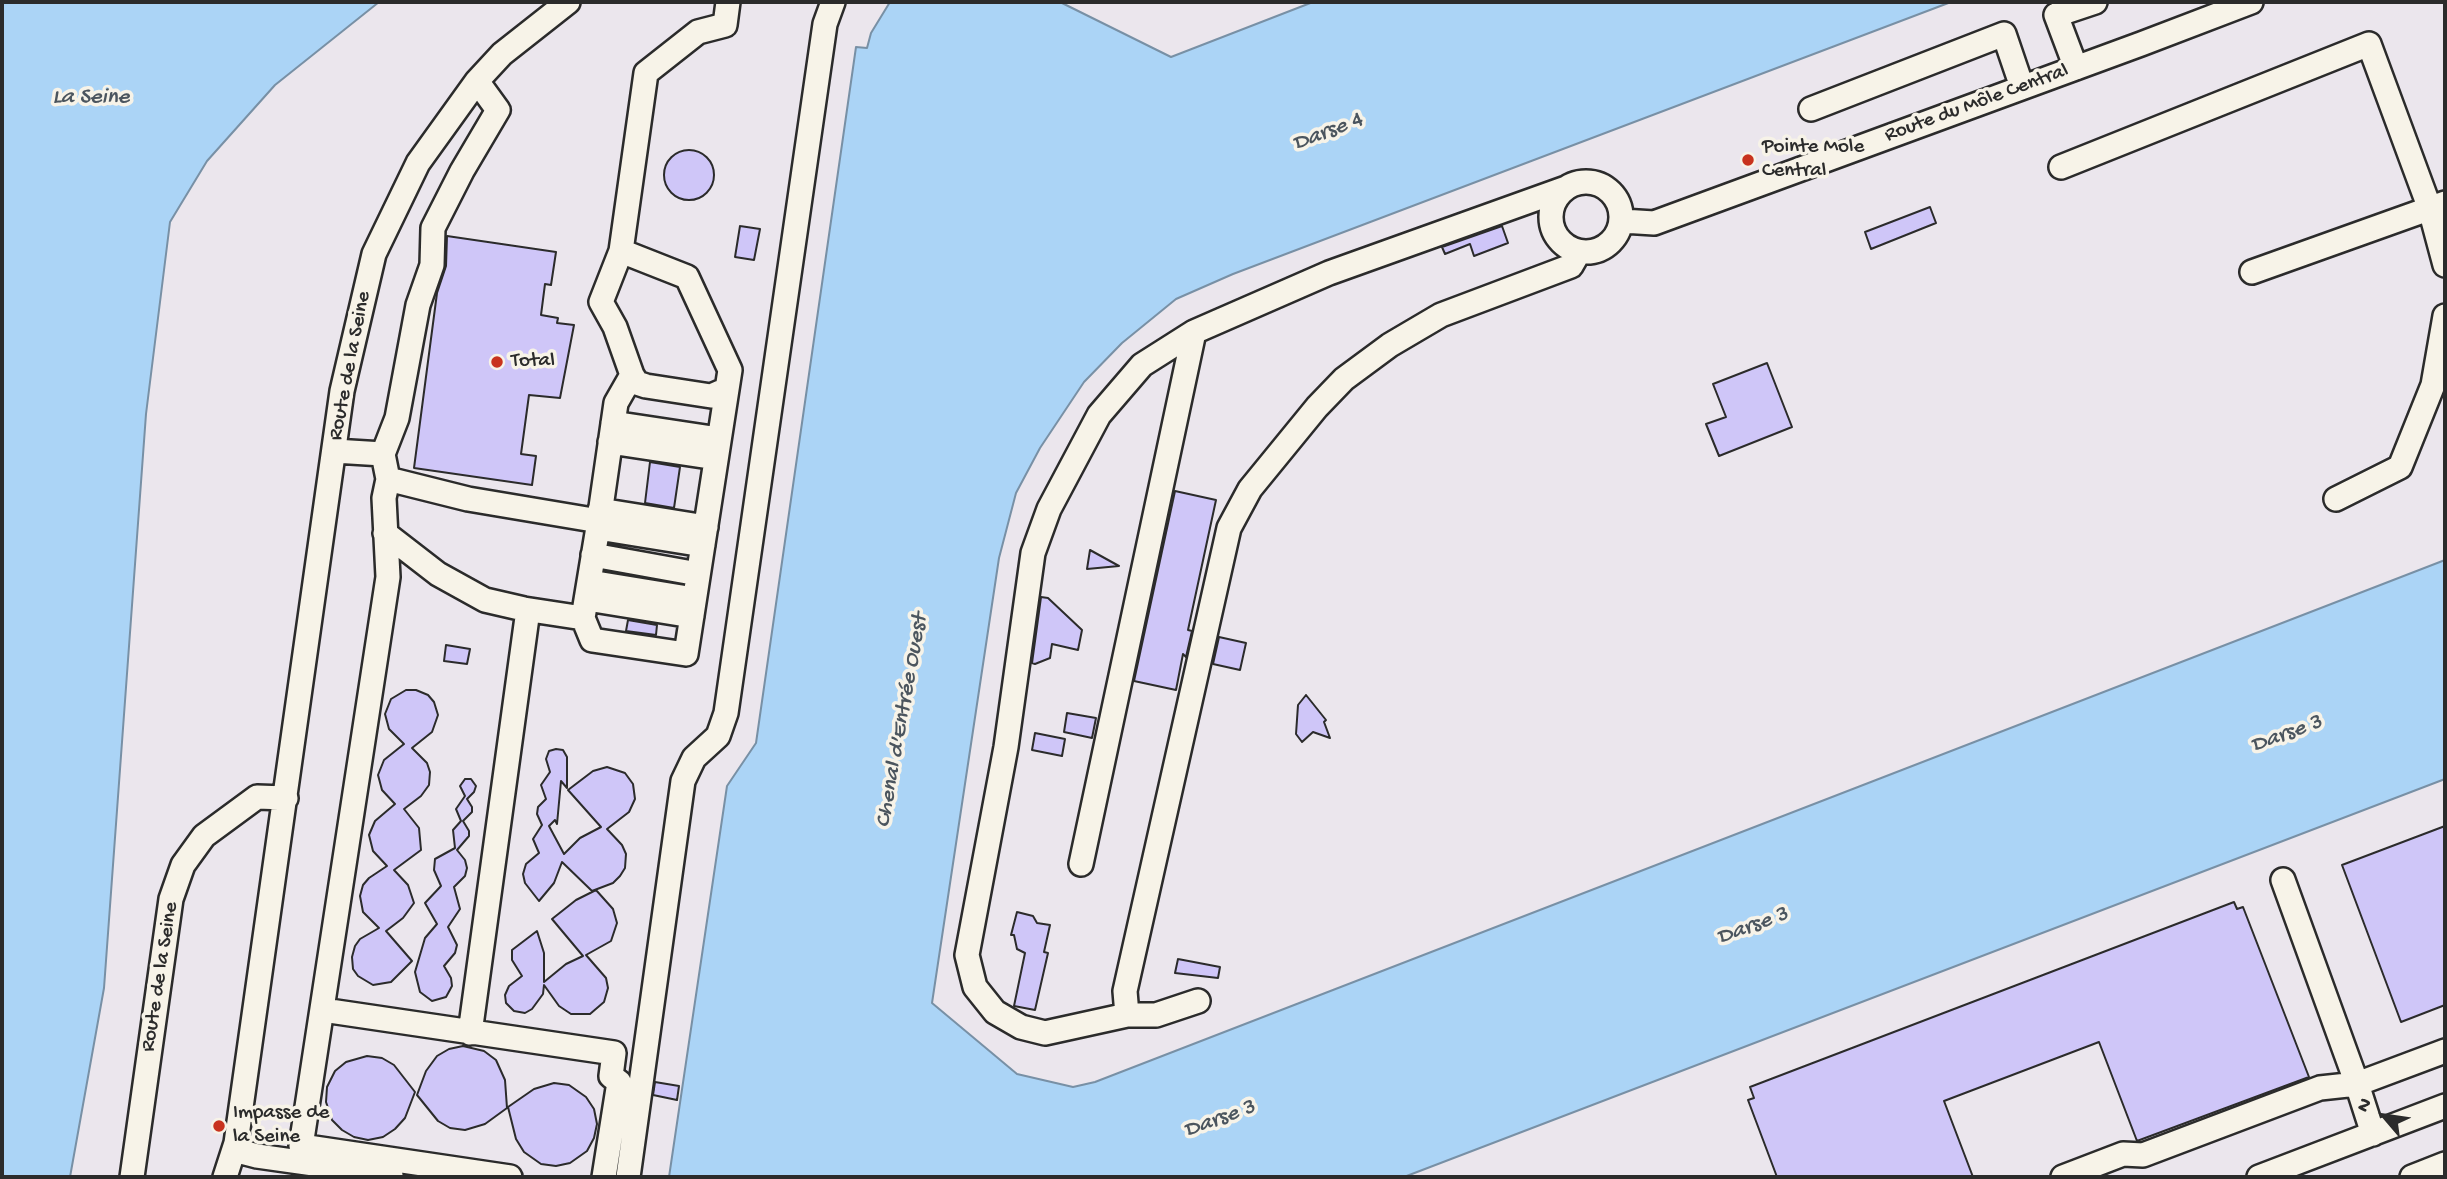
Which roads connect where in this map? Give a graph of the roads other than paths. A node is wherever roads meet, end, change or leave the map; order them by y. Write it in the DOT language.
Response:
graph roads {
  1 [pos="568,2"];
  2 [pos="728,2"];
  3 [pos="833,2"];
  4 [pos="2095,2"];
  5 [pos="2251,2"];
  6 [pos="2076,68"];
  7 [pos="477,80"];
  8 [pos="2022,87"];
  9 [pos="1811,109"];
  10 [pos="2061,167"];
  11 [pos="1566,188"];
  12 [pos="2437,206"];
  13 [pos="1622,221"];
  14 [pos="621,251"];
  15 [pos="1579,251"];
  16 [pos="2445,265"];
  17 [pos="2252,272"];
  18 [pos="2445,316"];
  19 [pos="1194,332"];
  20 [pos="632,375"];
  21 [pos="727,389"];
  22 [pos="612,432"];
  23 [pos="718,449"];
  24 [pos="334,452"];
  25 [pos="383,454"];
  26 [pos="388,480"];
  27 [pos="2336,499"];
  28 [pos="599,520"];
  29 [pos="385,533"];
  30 [pos="704,536"];
  31 [pos="593,555"];
  32 [pos="698,574"];
  33 [pos="586,600"];
  34 [pos="693,607"];
  35 [pos="528,610"];
  36 [pos="286,798"];
  37 [pos="1081,864"];
  38 [pos="2283,880"];
  39 [pos="1198,1001"];
  40 [pos="323,1010"];
  41 [pos="1127,1015"];
  42 [pos="470,1033"];
  43 [pos="2445,1051"];
  44 [pos="2357,1084"];
  45 [pos="2445,1106"];
  46 [pos="2373,1134"];
  47 [pos="235,1146"];
  48 [pos="2445,1164"];
  49 [pos="132,1177"];
  50 [pos="225,1177"];
  51 [pos="404,1177"];
  52 [pos="510,1177"];
  53 [pos="604,1177"];
  54 [pos="628,1177"];
  55 [pos="2063,1177"];
  56 [pos="2259,1177"];
  57 [pos="2412,1177"];
  1 -- 7 [label="street, Route de la Seine"];
  2 -- 14 [label="street"];
  3 -- 54 [label="street"];
  4 -- 6 [label="street"];
  5 -- 6 [label="street, Route du Môle Central"];
  6 -- 8 [label="street, Route du Môle Central"];
  7 -- 24 [label="street, Route de la Seine"];
  7 -- 25 [label="street"];
  8 -- 9 [label="street"];
  8 -- 13 [label="street, Route du Môle Central"];
  10 -- 12 [label="street"];
  11 -- 13 [label="street"];
  11 -- 15 [label="street"];
  11 -- 19 [label="street"];
  12 -- 16 [label="street"];
  12 -- 17 [label="street"];
  13 -- 15 [label="street"];
  14 -- 20 [label="street"];
  14 -- 21 [label="street"];
  15 -- 41 [label="street"];
  18 -- 27 [label="street"];
  19 -- 37 [label="street"];
  19 -- 41 [label="street"];
  20 -- 21 [label="street"];
  20 -- 22 [label="street"];
  21 -- 23 [label="street"];
  22 -- 23 [label="street"];
  22 -- 28 [label="street"];
  23 -- 30 [label="street"];
  24 -- 25 [label="street"];
  24 -- 36 [label="street, Route de la Seine"];
  25 -- 26 [label="street"];
  26 -- 28 [label="street"];
  26 -- 29 [label="street"];
  28 -- 30 [label="street"];
  28 -- 31 [label="street"];
  29 -- 35 [label="street"];
  29 -- 40 [label="street"];
  30 -- 32 [label="street"];
  31 -- 32 [label="street"];
  31 -- 33 [label="street"];
  32 -- 34 [label="street"];
  33 -- 34 [label="street"];
  33 -- 34 [label="street"];
  33 -- 35 [label="street"];
  35 -- 42 [label="street"];
  36 -- 47 [label="street, Route de la Seine"];
  36 -- 49 [label="street, Route de la Seine"];
  38 -- 44 [label="street"];
  39 -- 41 [label="street"];
  40 -- 42 [label="street"];
  40 -- 52 [label="street"];
  42 -- 53 [label="street"];
  43 -- 44 [label="street"];
  44 -- 46 [label="street"];
  44 -- 55 [label="street"];
  45 -- 46 [label="street"];
  46 -- 56 [label="street"];
  47 -- 50 [label="street, Route de la Seine"];
  47 -- 51 [label="street"];
  48 -- 57 [label="street"];
}
